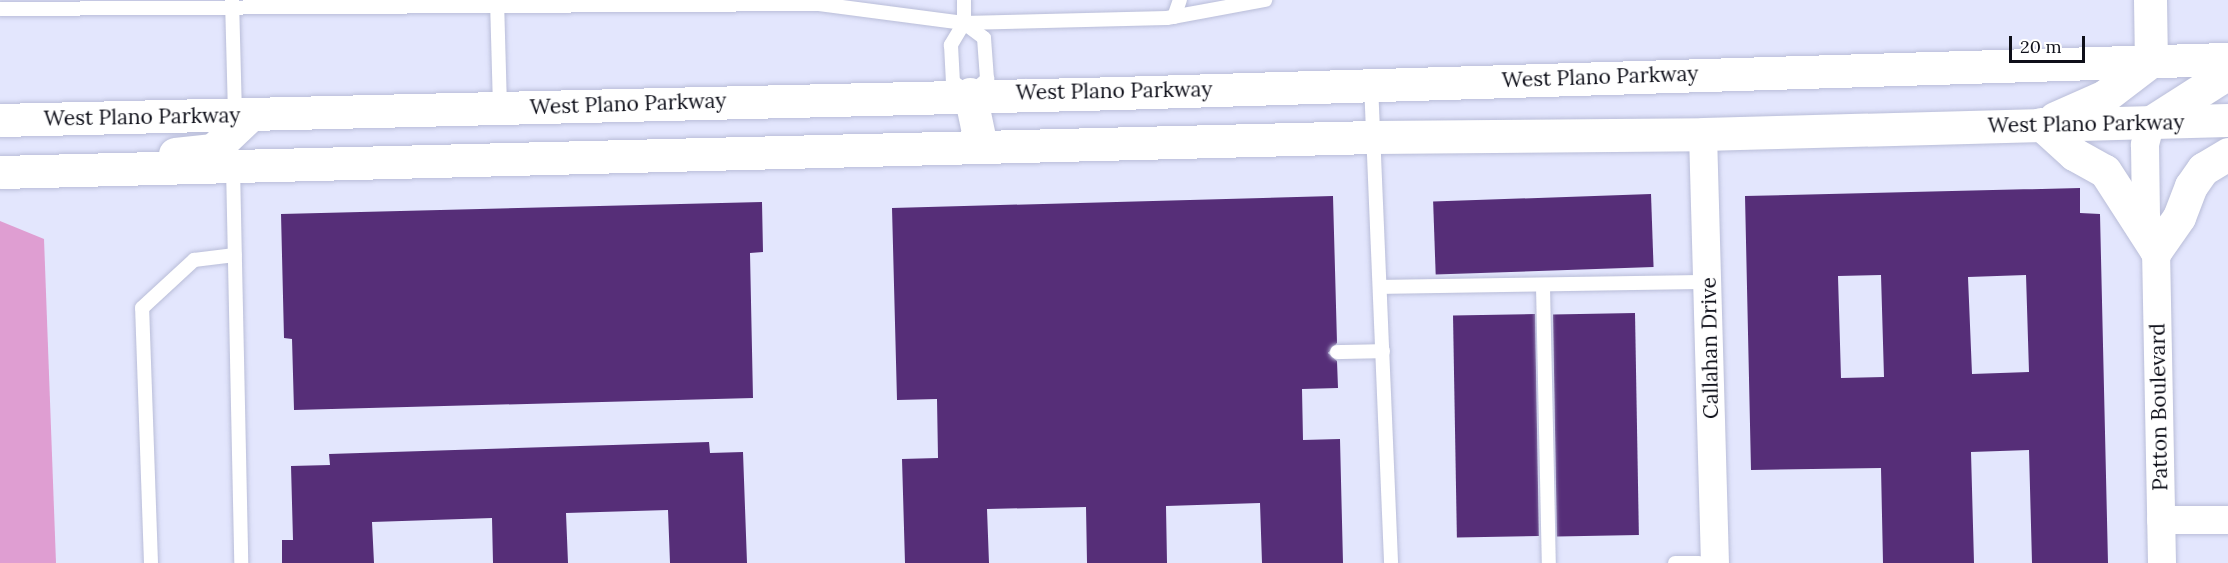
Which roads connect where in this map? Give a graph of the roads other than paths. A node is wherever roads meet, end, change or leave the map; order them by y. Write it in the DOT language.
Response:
graph roads {
  1 [pos="964,0"];
  2 [pos="1180,0"];
  3 [pos="1265,0"];
  4 [pos="2150,0"];
  5 [pos="634,2"];
  6 [pos="336,3"];
  7 [pos="412,3"];
  8 [pos="497,3"];
  9 [pos="564,3"];
  10 [pos="232,4"];
  11 [pos="0,9"];
  12 [pos="1174,17"];
  13 [pos="964,23"];
  14 [pos="2228,59"];
  15 [pos="2151,61"];
  16 [pos="2090,63"];
  17 [pos="2228,73"];
  18 [pos="1371,84"];
  19 [pos="2121,86"];
  20 [pos="970,94"];
  21 [pos="2189,95"];
  22 [pos="500,108"];
  23 [pos="243,114"];
  24 [pos="0,120"];
  25 [pos="2223,121"];
  26 [pos="2151,122"];
  27 [pos="2041,124"];
  28 [pos="1703,134"];
  29 [pos="1374,136"];
  30 [pos="981,146"];
  31 [pos="2228,154"];
  32 [pos="233,167"];
  33 [pos="48,171"];
  34 [pos="0,172"];
  35 [pos="2156,250"];
  36 [pos="235,255"];
  37 [pos="1709,282"];
  38 [pos="1543,286"];
  39 [pos="1382,287"];
  40 [pos="1383,351"];
  41 [pos="1337,352"];
  42 [pos="2162,520"];
  43 [pos="2228,520"];
  44 [pos="151,563"];
  45 [pos="241,563"];
  46 [pos="1391,563"];
  47 [pos="1550,563"];
  48 [pos="1675,563"];
  49 [pos="1699,563"];
  50 [pos="1715,563"];
  51 [pos="2162,563"];
  1 -- 13 [label="lane"];
  2 -- 12 [label="lane"];
  3 -- 12 [label="lane"];
  4 -- 15 [label="main road"];
  5 -- 9 [label="lane"];
  5 -- 13 [label="lane"];
  6 -- 7 [label="lane"];
  6 -- 10 [label="lane"];
  7 -- 8 [label="lane"];
  8 -- 9 [label="lane"];
  8 -- 22 [label="lane"];
  10 -- 11 [label="lane"];
  10 -- 23 [label="lane"];
  12 -- 13 [label="lane"];
  13 -- 20 [label="lane"];
  13 -- 20 [label="lane"];
  14 -- 15 [label="main road, West Plano Parkway"];
  15 -- 16 [label="main road, West Plano Parkway"];
  15 -- 19 [label="main road"];
  15 -- 21 [label="main road"];
  16 -- 18 [label="main road, West Plano Parkway"];
  16 -- 19 [label="main road"];
  17 -- 21 [label="main road"];
  18 -- 20 [label="main road, West Plano Parkway"];
  18 -- 29 [label="lane"];
  19 -- 26 [label="main road"];
  19 -- 27 [label="main road"];
  20 -- 22 [label="main road, West Plano Parkway"];
  20 -- 30 [label="main road"];
  21 -- 25 [label="main road"];
  21 -- 26 [label="main road"];
  22 -- 23 [label="main road, West Plano Parkway"];
  23 -- 24 [label="main road, West Plano Parkway"];
  23 -- 33 [label="main road"];
  25 -- 26 [label="main road, West Plano Parkway"];
  26 -- 27 [label="main road, West Plano Parkway"];
  26 -- 35 [label="street, Patton Boulevard"];
  27 -- 28 [label="main road, West Plano Parkway"];
  27 -- 35 [label="main road"];
  28 -- 29 [label="main road, West Plano Parkway"];
  28 -- 37 [label="street, Callahan Drive"];
  29 -- 30 [label="main road, West Plano Parkway"];
  29 -- 39 [label="lane"];
  30 -- 32 [label="main road, West Plano Parkway"];
  31 -- 35 [label="main road"];
  32 -- 33 [label="main road, West Plano Parkway"];
  32 -- 36 [label="lane"];
  33 -- 34 [label="main road, West Plano Parkway"];
  35 -- 42 [label="street, Patton Boulevard"];
  36 -- 44 [label="lane"];
  36 -- 45 [label="lane"];
  37 -- 38 [label="lane"];
  37 -- 50 [label="street, Callahan Drive"];
  38 -- 39 [label="lane"];
  38 -- 47 [label="lane"];
  39 -- 40 [label="lane"];
  40 -- 41 [label="lane"];
  40 -- 46 [label="lane"];
  42 -- 43 [label="street"];
  42 -- 51 [label="street, Patton Boulevard"];
  48 -- 49 [label="lane"];
}
